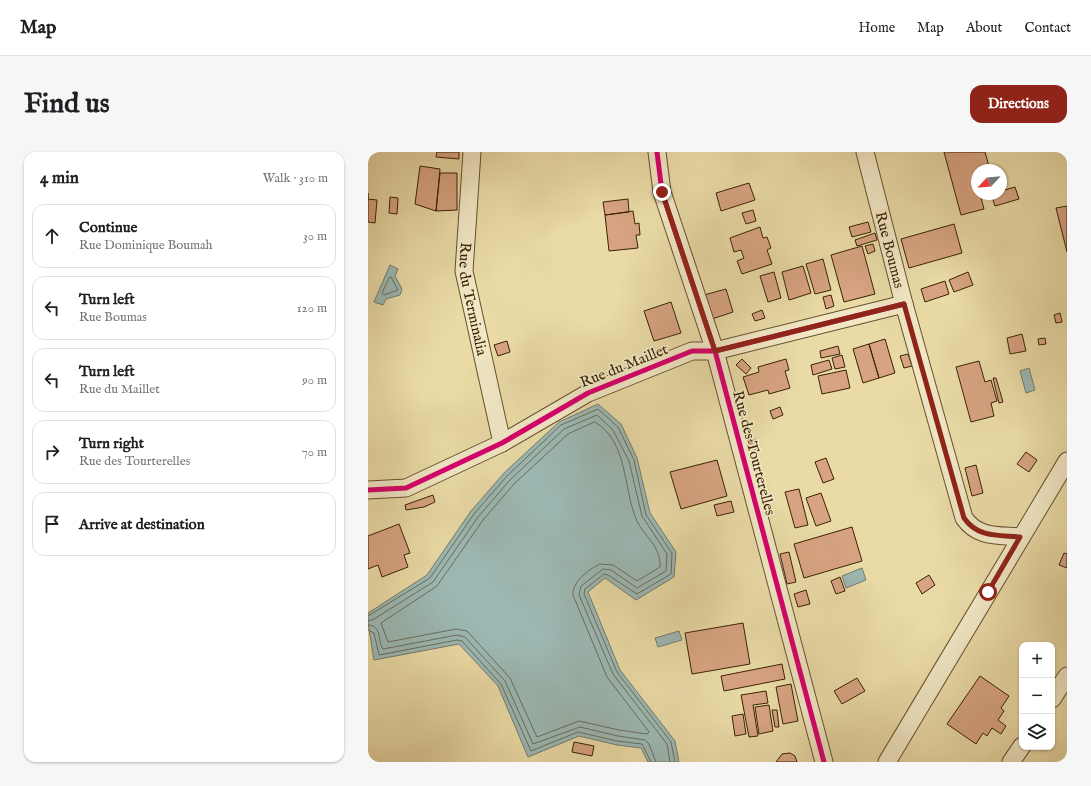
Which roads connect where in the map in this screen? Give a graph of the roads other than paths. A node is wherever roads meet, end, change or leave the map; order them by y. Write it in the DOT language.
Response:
graph roads {
  1 [pos="472,152"];
  2 [pos="657,152"];
  3 [pos="865,152"];
  4 [pos="904,304"];
  5 [pos="715,351"];
  6 [pos="502,443"];
  7 [pos="1067,461"];
  8 [pos="368,490"];
  9 [pos="1020,537"];
  10 [pos="1067,676"];
  11 [pos="1055,694"];
  12 [pos="824,762"];
  13 [pos="887,762"];
  1 -- 6 [label="street, Rue du Terminalia"];
  2 -- 5 [label="street, Rue des Tourterelles"];
  3 -- 4 [label="street, Rue Boumas"];
  4 -- 5 [label="street, Rue du Maillet"];
  4 -- 9 [label="street, Rue Boumas"];
  5 -- 6 [label="street, Rue du Maillet"];
  5 -- 12 [label="street, Rue des Tourterelles"];
  6 -- 8 [label="street, Rue du Maillet"];
  7 -- 9 [label="street"];
  9 -- 13 [label="street"];
  10 -- 11 [label="street"];
}
